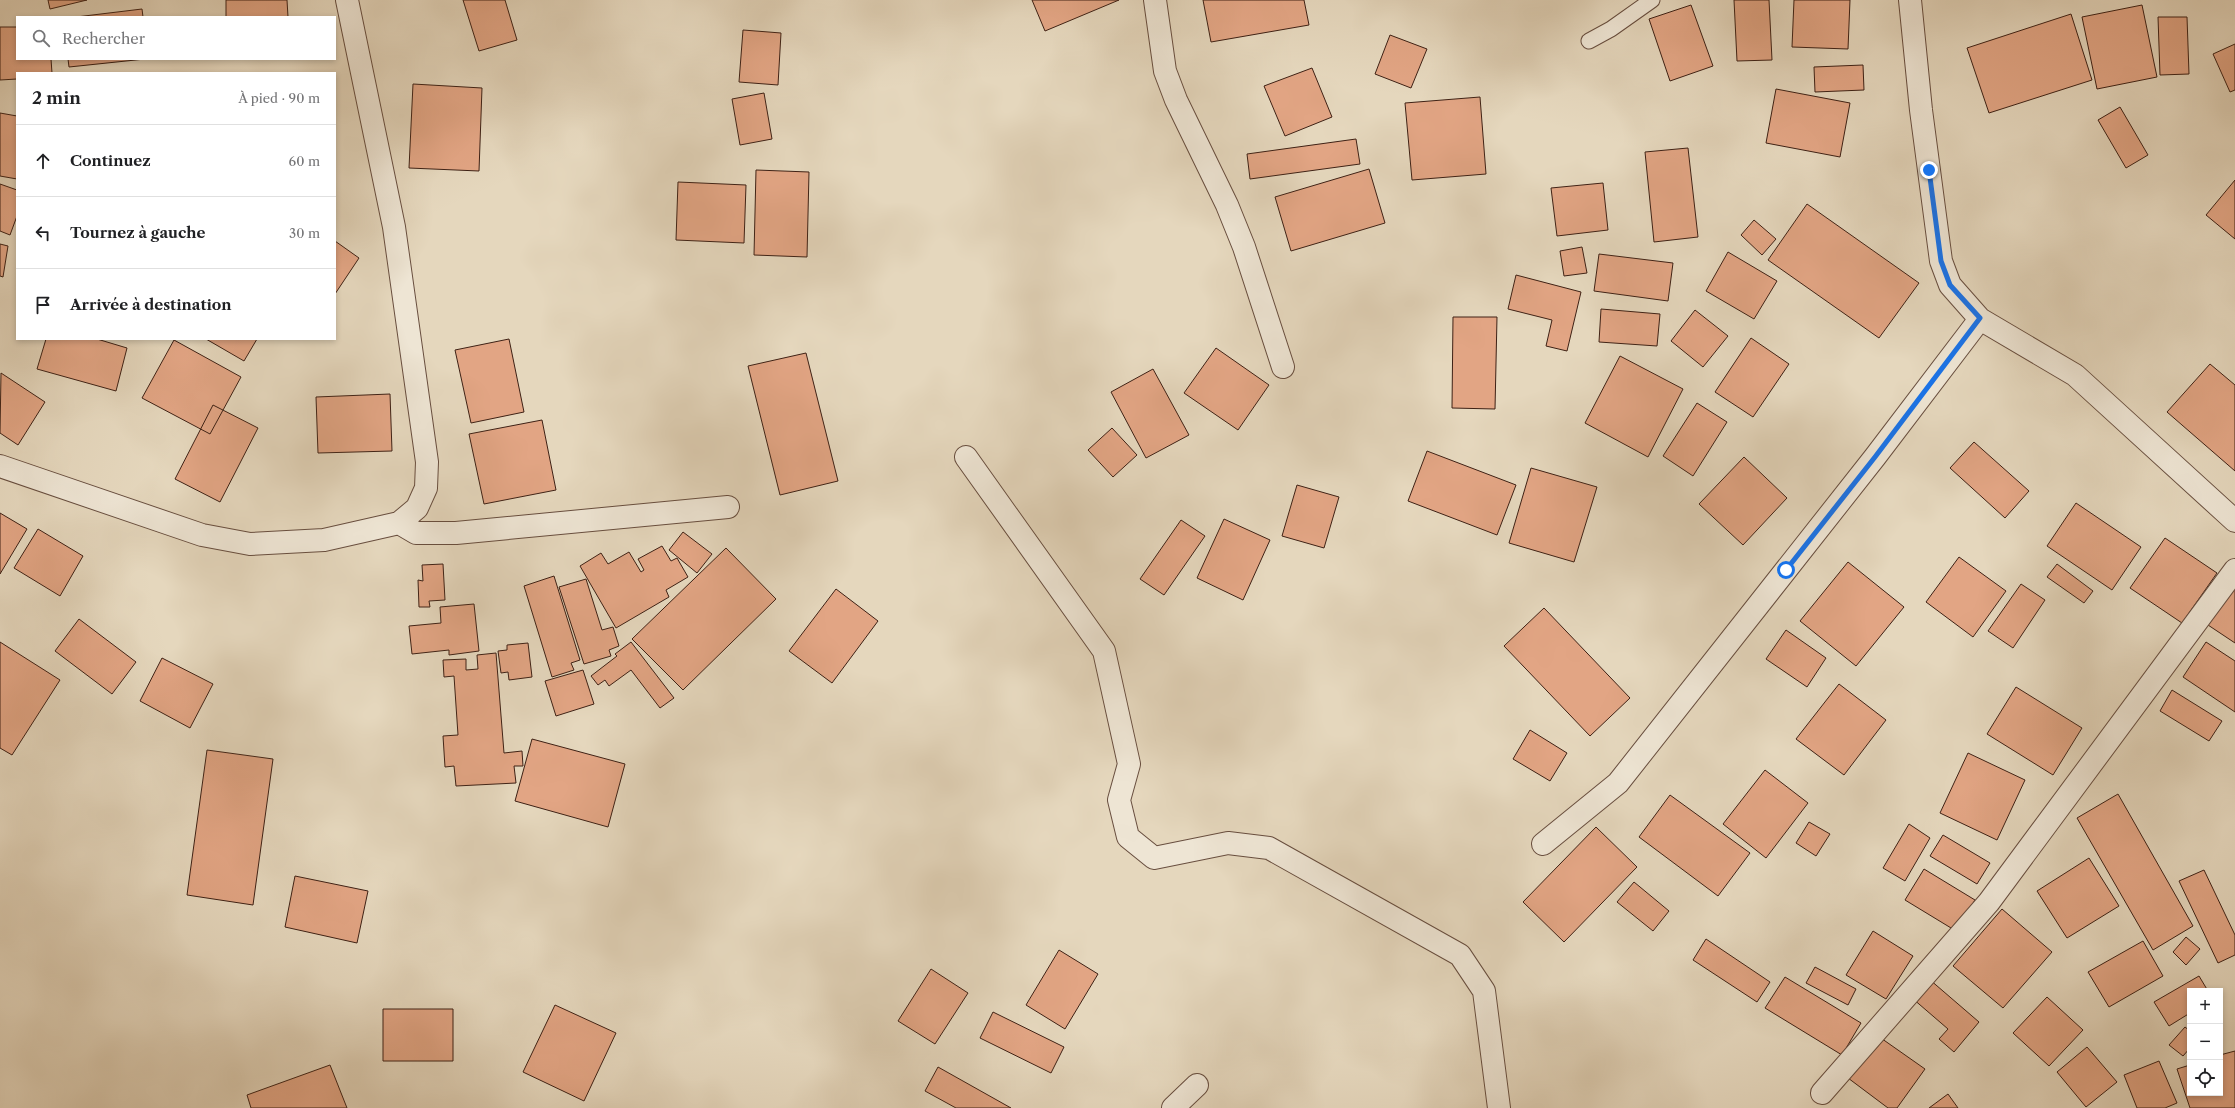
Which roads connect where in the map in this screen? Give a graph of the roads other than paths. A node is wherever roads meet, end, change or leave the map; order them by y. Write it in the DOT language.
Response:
graph roads {
  1 [pos="347,0"];
  2 [pos="1155,0"];
  3 [pos="1652,0"];
  4 [pos="1910,0"];
  5 [pos="1589,41"];
  6 [pos="1980,318"];
  7 [pos="1283,367"];
  8 [pos="966,458"];
  9 [pos="0,466"];
  10 [pos="728,507"];
  11 [pos="2235,521"];
  12 [pos="399,523"];
  13 [pos="2235,570"];
  14 [pos="1543,844"];
  15 [pos="1197,1085"];
  16 [pos="1822,1093"];
  17 [pos="1173,1108"];
  18 [pos="1499,1108"];
  1 -- 12 [label="street"];
  2 -- 7 [label="street"];
  3 -- 5 [label="lane"];
  4 -- 6 [label="street"];
  6 -- 11 [label="street"];
  6 -- 14 [label="street"];
  8 -- 18 [label="street"];
  9 -- 12 [label="street"];
  10 -- 12 [label="street"];
  13 -- 16 [label="street"];
  15 -- 17 [label="street"];
}
